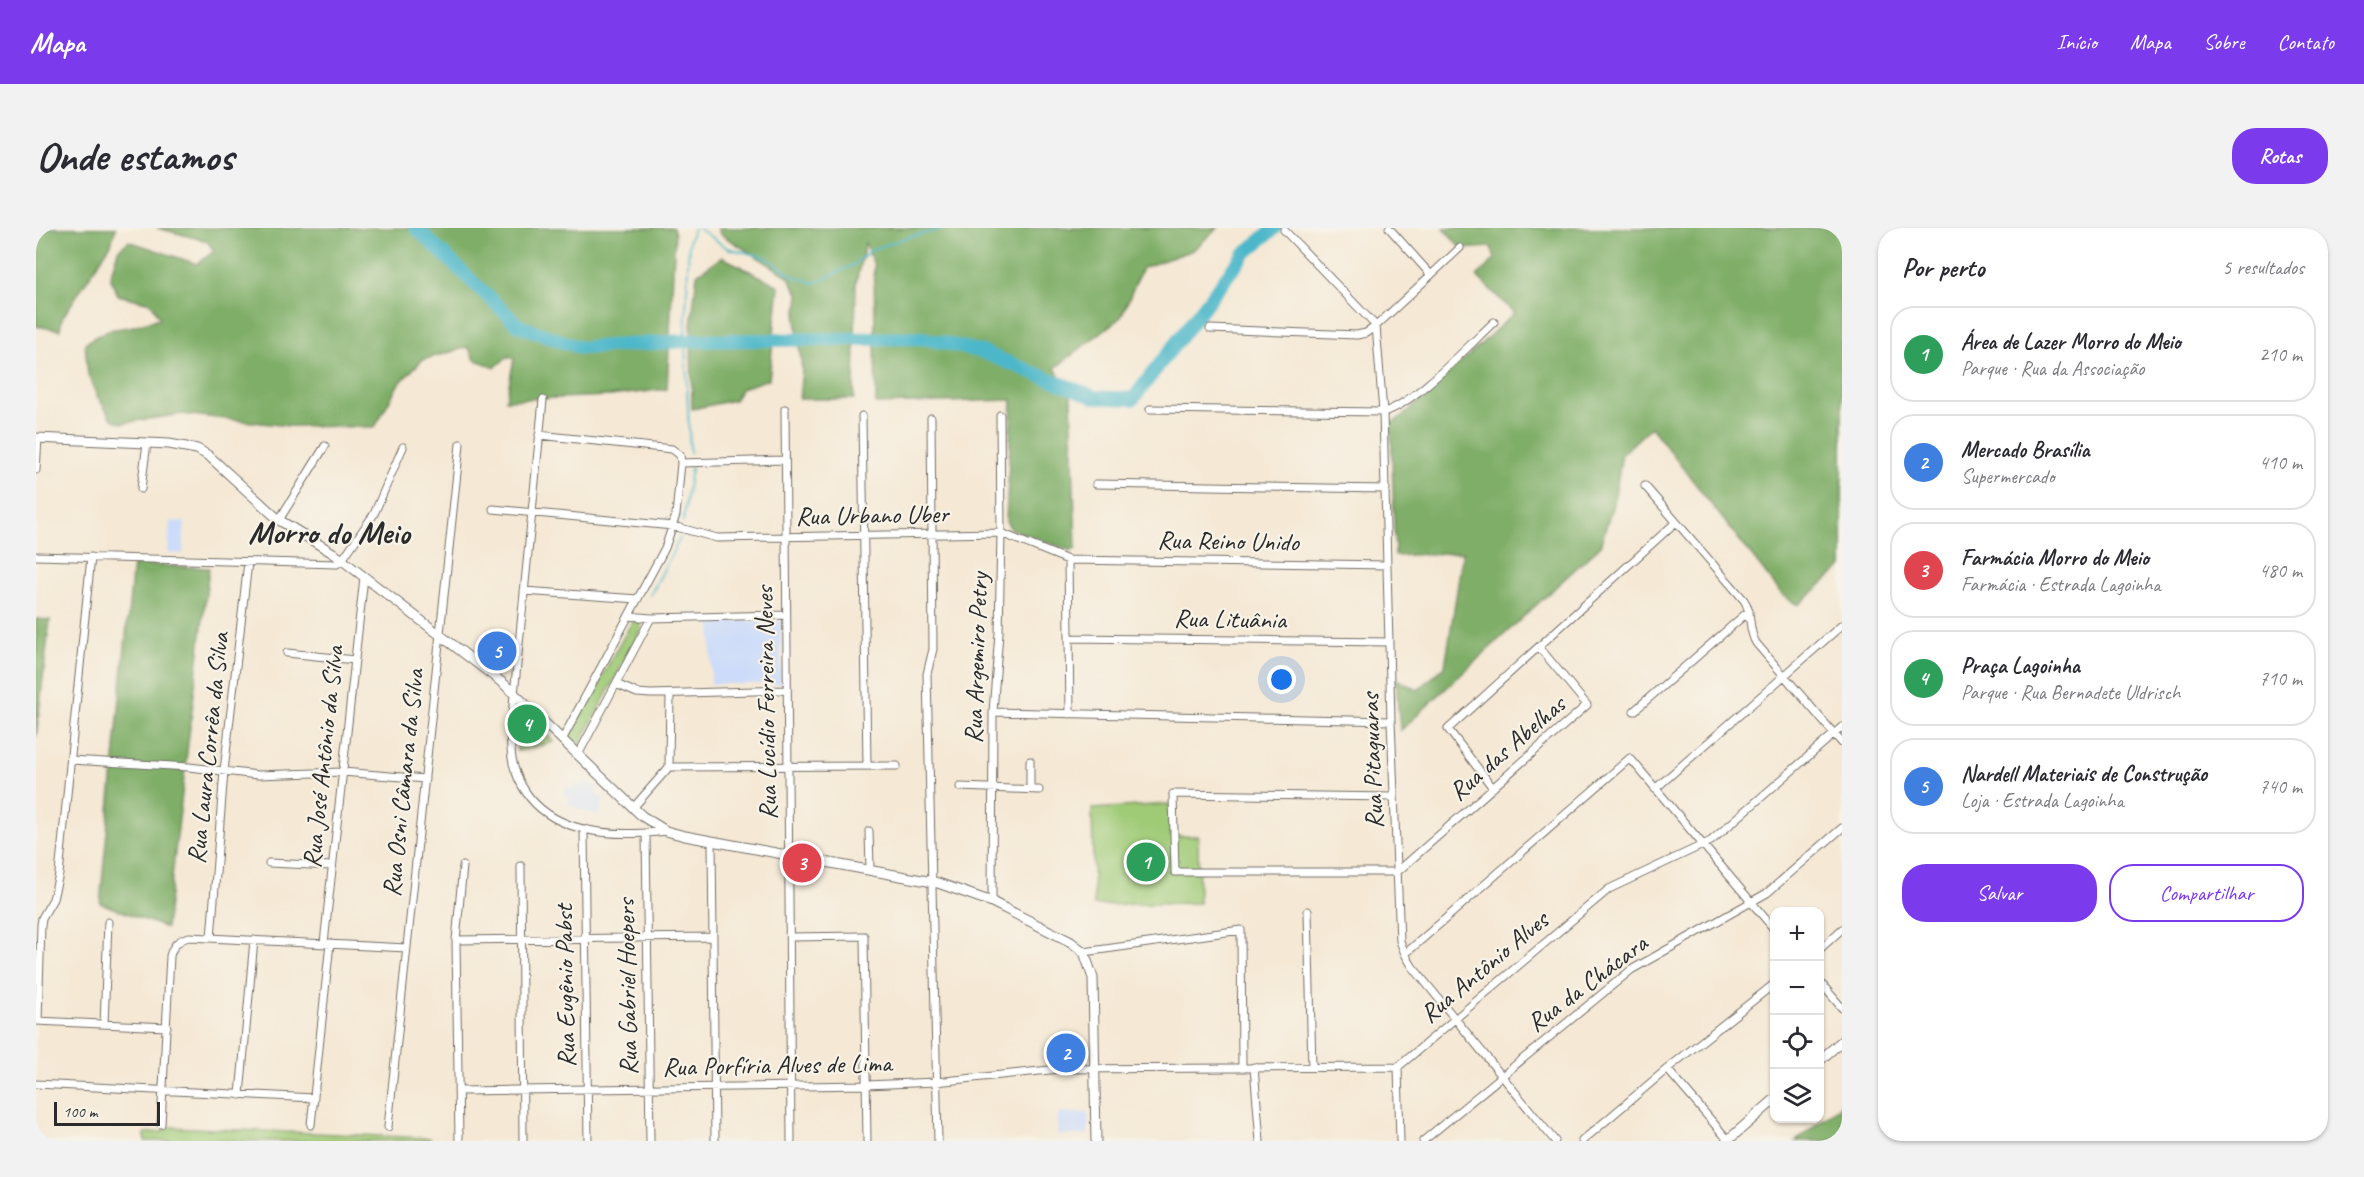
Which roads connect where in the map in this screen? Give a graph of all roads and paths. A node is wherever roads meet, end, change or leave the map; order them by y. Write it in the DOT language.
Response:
graph roads {
  1 [pos="1389,228"];
  2 [pos="1284,230"];
  3 [pos="1460,249"];
  4 [pos="1431,275"];
  5 [pos="1494,322"];
  6 [pos="1376,326"];
  7 [pos="1210,329"];
  8 [pos="543,400"];
  9 [pos="785,409"];
  10 [pos="1150,409"];
  11 [pos="1383,412"];
  12 [pos="1000,415"];
  13 [pos="862,416"];
  14 [pos="931,418"];
  15 [pos="539,435"];
  16 [pos="37,438"];
  17 [pos="147,443"];
  18 [pos="460,444"];
  19 [pos="325,446"];
  20 [pos="403,447"];
  21 [pos="785,460"];
  22 [pos="681,463"];
  23 [pos="36,470"];
  24 [pos="1096,484"];
  25 [pos="1645,486"];
  26 [pos="141,489"];
  27 [pos="1386,489"];
  28 [pos="493,509"];
  29 [pos="532,513"];
  30 [pos="279,520"];
  31 [pos="1676,522"];
  32 [pos="673,526"];
  33 [pos="1001,533"];
  34 [pos="932,535"];
  35 [pos="864,536"];
  36 [pos="785,537"];
  37 [pos="36,555"];
  38 [pos="91,557"];
  39 [pos="342,560"];
  40 [pos="1068,560"];
  41 [pos="248,562"];
  42 [pos="1388,565"];
  43 [pos="364,577"];
  44 [pos="524,591"];
  45 [pos="638,599"];
  46 [pos="1749,611"];
  47 [pos="786,615"];
  48 [pos="629,616"];
  49 [pos="651,618"];
  50 [pos="1842,625"];
  51 [pos="440,634"];
  52 [pos="1070,638"];
  53 [pos="1389,642"];
  54 [pos="1539,646"];
  55 [pos="287,653"];
  56 [pos="355,660"];
  57 [pos="1784,676"];
  58 [pos="616,684"];
  59 [pos="787,690"];
  60 [pos="514,693"];
  61 [pos="670,694"];
  62 [pos="1634,711"];
  63 [pos="993,712"];
  64 [pos="1070,714"];
  65 [pos="1391,721"];
  66 [pos="1842,727"];
  67 [pos="1834,734"];
  68 [pos="562,740"];
  69 [pos="1842,744"];
  70 [pos="578,755"];
  71 [pos="71,760"];
  72 [pos="1030,761"];
  73 [pos="867,766"];
  74 [pos="897,766"];
  75 [pos="669,767"];
  76 [pos="788,767"];
  77 [pos="224,771"];
  78 [pos="343,772"];
  79 [pos="425,779"];
  80 [pos="960,787"];
  81 [pos="993,788"];
  82 [pos="1493,788"];
  83 [pos="1030,789"];
  84 [pos="1655,789"];
  85 [pos="1039,790"];
  86 [pos="1394,797"];
  87 [pos="633,808"];
  88 [pos="1842,828"];
  89 [pos="584,831"];
  90 [pos="666,831"];
  91 [pos="869,831"];
  92 [pos="646,833"];
  93 [pos="712,842"];
  94 [pos="1704,845"];
  95 [pos="789,855"];
  96 [pos="269,863"];
  97 [pos="332,866"];
  98 [pos="463,866"];
  99 [pos="521,866"];
  100 [pos="870,869"];
  101 [pos="1396,872"];
  102 [pos="931,881"];
  103 [pos="992,902"];
  104 [pos="1752,903"];
  105 [pos="1308,911"];
  106 [pos="108,922"];
  107 [pos="1770,924"];
  108 [pos="1842,929"];
  109 [pos="713,937"];
  110 [pos="790,937"];
  111 [pos="211,938"];
  112 [pos="586,938"];
  113 [pos="647,938"];
  114 [pos="522,939"];
  115 [pos="254,940"];
  116 [pos="456,940"];
  117 [pos="327,943"];
  118 [pos="1824,945"];
  119 [pos="407,948"];
  120 [pos="1084,952"];
  121 [pos="1405,954"];
  122 [pos="1770,987"];
  123 [pos="1824,987"];
  124 [pos="1842,1008"];
  125 [pos="1455,1019"];
  126 [pos="37,1021"];
  127 [pos="104,1024"];
  128 [pos="166,1027"];
  129 [pos="1842,1041"];
  130 [pos="1824,1057"];
  131 [pos="1254,1067"];
  132 [pos="1312,1067"];
  133 [pos="1398,1067"];
  134 [pos="1095,1068"];
  135 [pos="1242,1068"];
  136 [pos="1667,1069"];
  137 [pos="1502,1076"];
  138 [pos="936,1082"];
  139 [pos="36,1084"];
  140 [pos="866,1085"];
  141 [pos="791,1087"];
  142 [pos="714,1088"];
  143 [pos="650,1089"];
  144 [pos="523,1090"];
  145 [pos="588,1090"];
  146 [pos="163,1091"];
  147 [pos="458,1091"];
  148 [pos="240,1095"];
  149 [pos="314,1098"];
  150 [pos="1770,1104"];
  151 [pos="161,1124"];
  152 [pos="311,1125"];
  153 [pos="388,1128"];
  154 [pos="459,1141"];
  155 [pos="524,1141"];
  156 [pos="588,1141"];
  157 [pos="650,1141"];
  158 [pos="715,1141"];
  159 [pos="791,1141"];
  160 [pos="867,1141"];
  161 [pos="938,1141"];
  162 [pos="1096,1141"];
  163 [pos="1260,1141"];
  164 [pos="1400,1141"];
  165 [pos="1423,1141"];
  166 [pos="1555,1141"];
  167 [pos="1582,1141"];
  168 [pos="1728,1141"];
  1 -- 4 [label="street"];
  2 -- 6 [label="street"];
  3 -- 4 [label="street"];
  4 -- 6 [label="street"];
  5 -- 11 [label="street"];
  6 -- 7 [label="street"];
  6 -- 11 [label="street, Rua Pitaguaras"];
  8 -- 15 [label="street"];
  9 -- 21 [label="street, Rua Lucídio Ferreira Neves"];
  10 -- 11 [label="street"];
  11 -- 27 [label="street, Rua Pitaguaras"];
  12 -- 33 [label="street, Rua Argemiro Petry"];
  13 -- 35 [label="street"];
  14 -- 34 [label="street"];
  15 -- 22 [label="street"];
  15 -- 29 [label="street"];
  16 -- 17 [label="main road"];
  16 -- 23 [label="street"];
  17 -- 26 [label="street"];
  17 -- 30 [label="main road"];
  18 -- 51 [label="street, Rua Osni Câmara da Silva"];
  19 -- 30 [label="street"];
  20 -- 39 [label="street"];
  21 -- 22 [label="street"];
  21 -- 36 [label="street, Rua Lucídio Ferreira Neves"];
  22 -- 32 [label="street"];
  24 -- 27 [label="street"];
  25 -- 31 [label="street"];
  27 -- 42 [label="street, Rua Pitaguaras"];
  28 -- 29 [label="street, Rua Urbano Uber"];
  29 -- 32 [label="street, Rua Urbano Uber"];
  29 -- 44 [label="street"];
  30 -- 39 [label="main road"];
  31 -- 46 [label="street"];
  31 -- 54 [label="street"];
  32 -- 36 [label="street, Rua Urbano Uber"];
  32 -- 45 [label="street"];
  33 -- 34 [label="street, Rua Urbano Uber"];
  33 -- 40 [label="street, Rua Urbano Uber"];
  33 -- 63 [label="street, Rua Argemiro Petry"];
  34 -- 35 [label="street, Rua Urbano Uber"];
  34 -- 102 [label="street"];
  35 -- 36 [label="street, Rua Urbano Uber"];
  35 -- 73 [label="street"];
  36 -- 47 [label="street, Rua Lucídio Ferreira Neves"];
  37 -- 38 [label="street"];
  38 -- 41 [label="street"];
  38 -- 71 [label="street"];
  39 -- 41 [label="street"];
  39 -- 43 [label="main road"];
  40 -- 42 [label="street, Rua Reino Unido"];
  40 -- 52 [label="street"];
  41 -- 77 [label="street, Rua Laura Corrêa da Silva"];
  42 -- 53 [label="street, Rua Pitaguaras"];
  43 -- 51 [label="main road"];
  43 -- 56 [label="street, Rua José Antônio da Silva"];
  44 -- 45 [label="street"];
  44 -- 60 [label="street"];
  45 -- 48 [label="street"];
  46 -- 57 [label="street"];
  46 -- 62 [label="street"];
  47 -- 49 [label="street"];
  47 -- 59 [label="street, Rua Lucídio Ferreira Neves"];
  48 -- 49 [label="street"];
  48 -- 68 [label="street"];
  49 -- 58 [label="street"];
  50 -- 57 [label="street"];
  51 -- 60 [label="main road"];
  51 -- 79 [label="street, Rua Osni Câmara da Silva"];
  52 -- 53 [label="street, Rua Lituânia"];
  52 -- 64 [label="street"];
  53 -- 65 [label="street, Rua Pitaguaras"];
  54 -- 82 [label="street"];
  54 -- 82 [label="street, Rua das Abelhas"];
  55 -- 56 [label="street"];
  56 -- 78 [label="street, Rua José Antônio da Silva"];
  57 -- 67 [label="street"];
  57 -- 84 [label="street"];
  58 -- 61 [label="street"];
  58 -- 70 [label="street"];
  59 -- 61 [label="street"];
  59 -- 76 [label="street, Rua Lucídio Ferreira Neves"];
  60 -- 68 [label="main road"];
  60 -- 89 [label="street"];
  61 -- 75 [label="street"];
  63 -- 64 [label="street"];
  63 -- 81 [label="street, Rua Argemiro Petry"];
  64 -- 65 [label="street"];
  65 -- 86 [label="street, Rua Pitaguaras"];
  66 -- 67 [label="street, Rua Antônio Alves"];
  67 -- 69 [label="street"];
  67 -- 94 [label="street, Rua Antônio Alves"];
  68 -- 70 [label="main road"];
  70 -- 87 [label="main road"];
  71 -- 77 [label="street"];
  71 -- 126 [label="street"];
  72 -- 83 [label="street"];
  73 -- 74 [label="street"];
  73 -- 76 [label="street"];
  75 -- 76 [label="street"];
  75 -- 87 [label="street"];
  76 -- 95 [label="street, Rua Lucídio Ferreira Neves"];
  77 -- 78 [label="street"];
  77 -- 111 [label="street, Rua Laura Corrêa da Silva"];
  78 -- 79 [label="street"];
  78 -- 97 [label="street, Rua José Antônio da Silva"];
  79 -- 119 [label="street, Rua Osni Câmara da Silva"];
  80 -- 81 [label="street"];
  81 -- 83 [label="street"];
  81 -- 103 [label="street, Rua Argemiro Petry"];
  82 -- 101 [label="street, Rua das Abelhas"];
  83 -- 85 [label="street"];
  84 -- 94 [label="street"];
  84 -- 121 [label="street"];
  86 -- 101 [label="street, Rua Pitaguaras"];
  86 -- 101 [label="street"];
  87 -- 90 [label="main road"];
  88 -- 104 [label="street, Rua da Chácara"];
  89 -- 92 [label="street"];
  89 -- 112 [label="street, Rua Eugênio Pabst"];
  90 -- 92 [label="street"];
  90 -- 93 [label="main road"];
  91 -- 100 [label="street"];
  92 -- 113 [label="street, Rua Gabriel Hoepers"];
  93 -- 95 [label="main road"];
  93 -- 109 [label="street"];
  94 -- 104 [label="street"];
  94 -- 125 [label="street, Rua Antônio Alves"];
  95 -- 100 [label="main road"];
  95 -- 110 [label="street, Rua Lucídio Ferreira Neves"];
  96 -- 97 [label="street"];
  97 -- 117 [label="street, Rua José Antônio da Silva"];
  98 -- 116 [label="street"];
  99 -- 114 [label="street"];
  100 -- 102 [label="main road"];
  101 -- 121 [label="street, Rua Pitaguaras"];
  102 -- 103 [label="main road"];
  102 -- 138 [label="street"];
  103 -- 120 [label="main road"];
  104 -- 107 [label="street"];
  104 -- 137 [label="street, Rua da Chácara"];
  105 -- 132 [label="street"];
  106 -- 127 [label="street"];
  108 -- 118 [label="street"];
  109 -- 113 [label="street"];
  109 -- 142 [label="street"];
  110 -- 140 [label="street"];
  110 -- 141 [label="street, Rua Lucídio Ferreira Neves"];
  111 -- 115 [label="street"];
  111 -- 128 [label="street"];
  112 -- 113 [label="street"];
  112 -- 114 [label="street"];
  112 -- 145 [label="street, Rua Eugênio Pabst"];
  113 -- 143 [label="street, Rua Gabriel Hoepers"];
  114 -- 116 [label="street"];
  114 -- 144 [label="street"];
  115 -- 117 [label="street"];
  115 -- 148 [label="street"];
  116 -- 147 [label="street"];
  117 -- 119 [label="street"];
  117 -- 149 [label="street, Rua José Antônio da Silva"];
  119 -- 153 [label="street, Rua Osni Câmara da Silva"];
  120 -- 134 [label="main road"];
  120 -- 135 [label="street"];
  121 -- 125 [label="street, Rua Pitaguaras"];
  122 -- 136 [label="street"];
  123 -- 124 [label="street"];
  125 -- 133 [label="street, Rua Antônio Alves"];
  125 -- 137 [label="street, Rua Pitaguaras"];
  126 -- 127 [label="street"];
  127 -- 128 [label="street"];
  128 -- 146 [label="street"];
  129 -- 130 [label="main road"];
  131 -- 132 [label="street"];
  131 -- 135 [label="street"];
  131 -- 163 [label="street"];
  132 -- 133 [label="street"];
  133 -- 164 [label="street"];
  134 -- 135 [label="street"];
  134 -- 138 [label="street, Rua Porfíria Alves de Lima"];
  134 -- 162 [label="main road"];
  136 -- 167 [label="street"];
  136 -- 168 [label="street"];
  137 -- 165 [label="street, Rua da Chácara"];
  137 -- 166 [label="street, Rua Pitaguaras"];
  138 -- 140 [label="street, Rua Porfíria Alves de Lima"];
  138 -- 161 [label="street"];
  139 -- 146 [label="street"];
  140 -- 141 [label="street, Rua Porfíria Alves de Lima"];
  140 -- 160 [label="street"];
  141 -- 142 [label="street, Rua Porfíria Alves de Lima"];
  141 -- 159 [label="street, Rua Lucídio Ferreira Neves"];
  142 -- 143 [label="street, Rua Porfíria Alves de Lima"];
  142 -- 158 [label="street"];
  143 -- 145 [label="street, Rua Porfíria Alves de Lima"];
  143 -- 157 [label="street, Rua Gabriel Hoepers"];
  144 -- 145 [label="street, Rua Porfíria Alves de Lima"];
  144 -- 147 [label="street, Rua Porfíria Alves de Lima"];
  144 -- 155 [label="street"];
  145 -- 156 [label="street, Rua Eugênio Pabst"];
  146 -- 148 [label="street"];
  146 -- 151 [label="street"];
  147 -- 154 [label="street"];
  148 -- 149 [label="street"];
  149 -- 152 [label="street, Rua José Antônio da Silva"];
  150 -- 168 [label="main road"];
}
